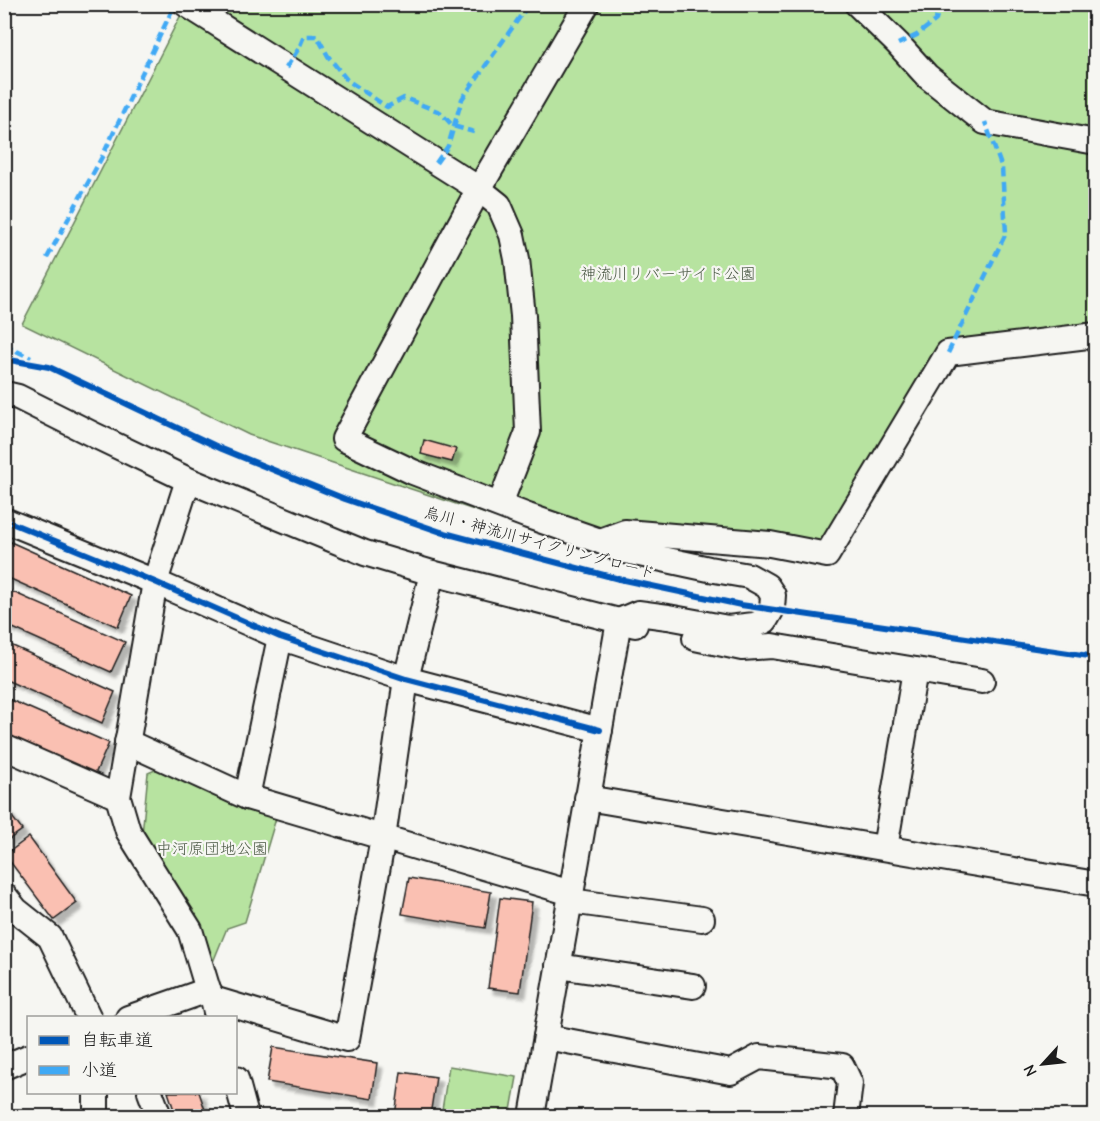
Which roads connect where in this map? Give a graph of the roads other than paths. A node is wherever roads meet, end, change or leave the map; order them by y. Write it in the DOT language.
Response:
graph roads {
  1 [pos="186,4"];
  2 [pos="587,4"];
  3 [pos="857,4"];
  4 [pos="1095,142"];
  5 [pos="479,189"];
  6 [pos="1095,334"];
  7 [pos="4,395"];
  8 [pos="188,480"];
  9 [pos="500,504"];
  10 [pos="4,520"];
  11 [pos="600,541"];
  12 [pos="432,573"];
  13 [pos="154,582"];
  14 [pos="620,621"];
  15 [pos="280,637"];
  16 [pos="915,670"];
  17 [pos="406,679"];
  18 [pos="982,681"];
  19 [pos="600,730"];
  20 [pos="128,742"];
  21 [pos="4,747"];
  22 [pos="118,797"];
  23 [pos="247,797"];
  24 [pos="587,798"];
  25 [pos="383,837"];
  26 [pos="885,848"];
  27 [pos="1095,884"];
  28 [pos="4,896"];
  29 [pos="571,897"];
  30 [pos="702,919"];
  31 [pos="558,966"];
  32 [pos="693,986"];
  33 [pos="213,1002"];
  34 [pos="88,1016"];
  35 [pos="134,1016"];
  36 [pos="546,1037"];
  37 [pos="27,1057"];
  38 [pos="4,1067"];
  39 [pos="237,1083"];
  40 [pos="96,1094"];
  41 [pos="151,1094"];
  42 [pos="96,1116"];
  43 [pos="159,1116"];
  44 [pos="246,1116"];
  45 [pos="532,1116"];
  46 [pos="846,1116"];
  1 -- 5 [label="street"];
  2 -- 5 [label="street"];
  3 -- 4 [label="street"];
  5 -- 9 [label="street"];
  5 -- 9 [label="street"];
  6 -- 11 [label="street"];
  7 -- 8 [label="street"];
  8 -- 12 [label="street"];
  8 -- 13 [label="street"];
  9 -- 11 [label="street"];
  10 -- 13 [label="street"];
  11 -- 14 [label="street"];
  12 -- 14 [label="street"];
  12 -- 17 [label="street"];
  13 -- 15 [label="street"];
  13 -- 20 [label="street"];
  14 -- 16 [label="street"];
  14 -- 19 [label="street"];
  15 -- 17 [label="street"];
  15 -- 23 [label="street"];
  16 -- 18 [label="street"];
  16 -- 26 [label="street"];
  17 -- 19 [label="street"];
  17 -- 25 [label="street"];
  19 -- 24 [label="street"];
  20 -- 22 [label="street"];
  20 -- 23 [label="street"];
  21 -- 22 [label="street"];
  22 -- 33 [label="street"];
  23 -- 25 [label="street"];
  24 -- 26 [label="street"];
  24 -- 29 [label="street"];
  25 -- 29 [label="street"];
  25 -- 33 [label="street"];
  26 -- 27 [label="street"];
  28 -- 34 [label="street"];
  29 -- 30 [label="street"];
  29 -- 31 [label="street"];
  31 -- 32 [label="street"];
  31 -- 36 [label="street"];
  33 -- 35 [label="street"];
  36 -- 45 [label="street"];
  36 -- 46 [label="street"];
  37 -- 38 [label="street"];
  39 -- 44 [label="street"];
  40 -- 42 [label="street"];
  41 -- 43 [label="street"];
}
